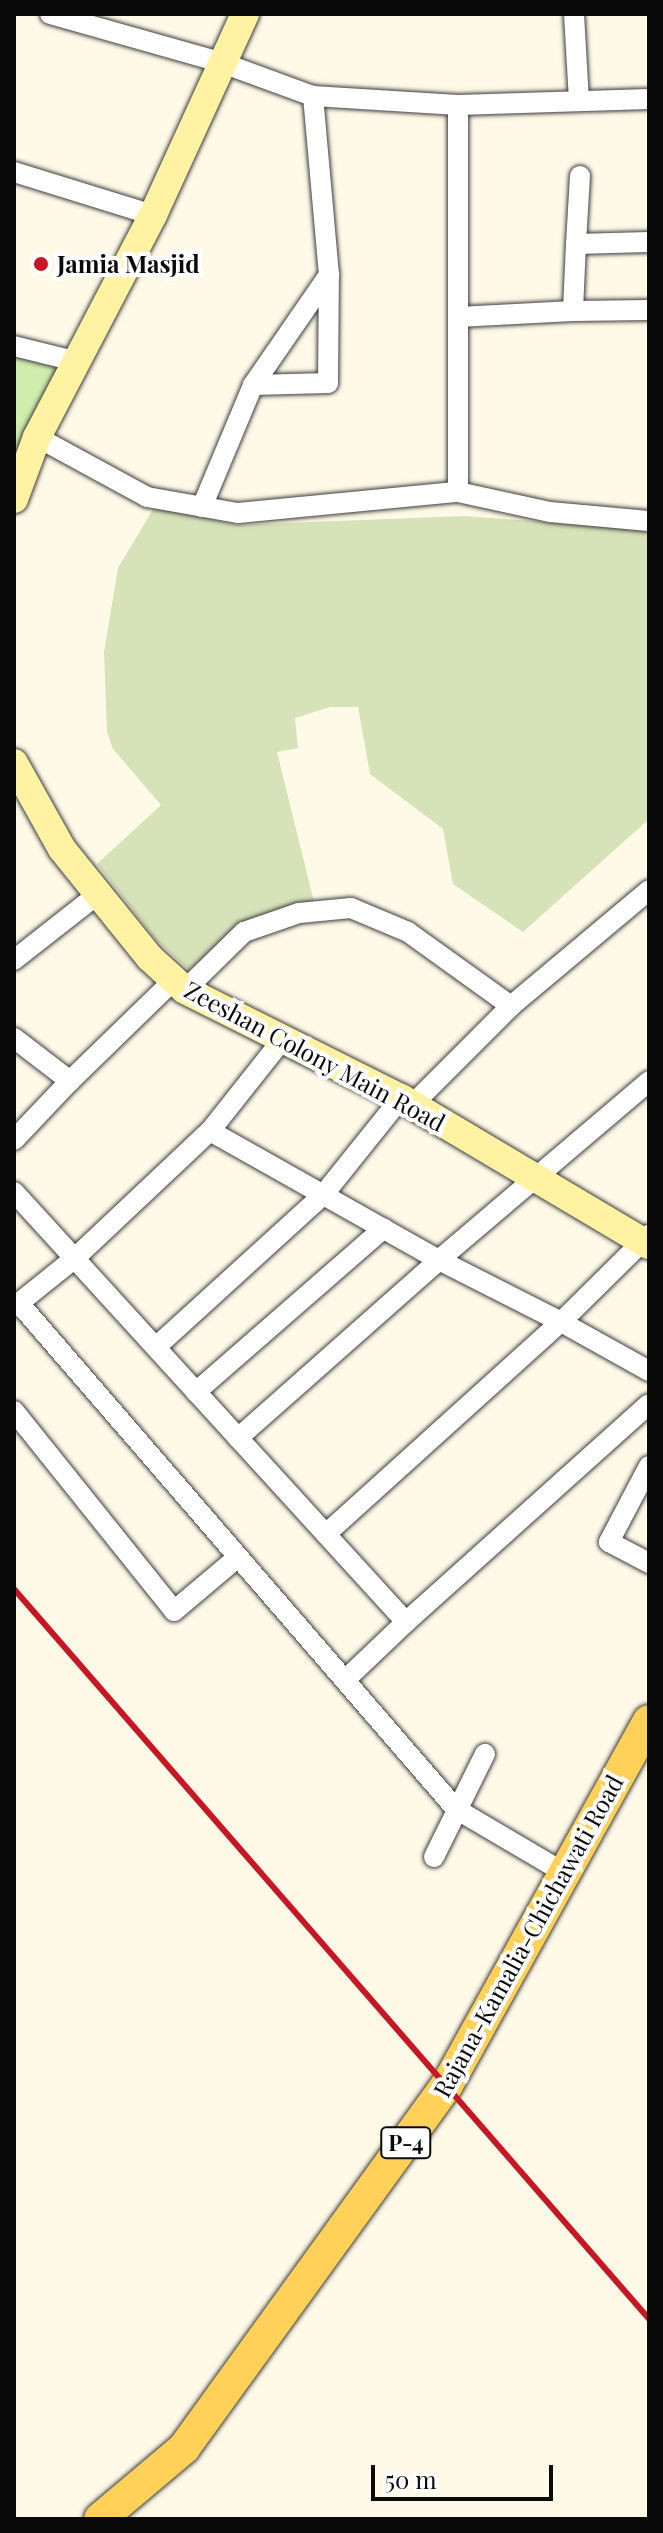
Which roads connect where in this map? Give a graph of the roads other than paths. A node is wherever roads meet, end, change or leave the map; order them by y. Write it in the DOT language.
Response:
graph roads {
  1 [pos="50,14"];
  2 [pos="245,14"];
  3 [pos="574,14"];
  4 [pos="220,62"];
  5 [pos="313,96"];
  6 [pos="649,99"];
  7 [pos="579,101"];
  8 [pos="458,105"];
  9 [pos="14,172"];
  10 [pos="580,176"];
  11 [pos="153,215"];
  12 [pos="649,242"];
  13 [pos="576,244"];
  14 [pos="329,275"];
  15 [pos="649,310"];
  16 [pos="573,311"];
  17 [pos="458,317"];
  18 [pos="14,346"];
  19 [pos="74,361"];
  20 [pos="253,385"];
  21 [pos="37,437"];
  22 [pos="458,492"];
  23 [pos="14,499"];
  24 [pos="202,507"];
  25 [pos="649,521"];
  26 [pos="14,763"];
  27 [pos="649,890"];
  28 [pos="97,895"];
  29 [pos="14,960"];
  30 [pos="179,986"];
  31 [pos="511,1006"];
  32 [pos="14,1038"];
  33 [pos="282,1040"];
  34 [pos="70,1081"];
  35 [pos="649,1081"];
  36 [pos="407,1101"];
  37 [pos="210,1131"];
  38 [pos="14,1140"];
  39 [pos="538,1180"];
  40 [pos="14,1192"];
  41 [pos="324,1194"];
  42 [pos="384,1228"];
  43 [pos="647,1240"];
  44 [pos="75,1258"];
  45 [pos="439,1260"];
  46 [pos="16,1303"];
  47 [pos="561,1322"];
  48 [pos="156,1347"];
  49 [pos="649,1371"];
  50 [pos="196,1392"];
  51 [pos="649,1404"];
  52 [pos="14,1411"];
  53 [pos="238,1438"];
  54 [pos="649,1466"];
  55 [pos="326,1534"];
  56 [pos="238,1557"];
  57 [pos="649,1563"];
  58 [pos="406,1622"];
  59 [pos="345,1680"];
  60 [pos="649,1721"];
  61 [pos="485,1754"];
  62 [pos="456,1809"];
  63 [pos="434,1857"];
  64 [pos="563,1872"];
  65 [pos="100,2519"];
  1 -- 4 [label="street"];
  2 -- 4 [label="street"];
  3 -- 7 [label="street"];
  4 -- 5 [label="street"];
  4 -- 11 [label="street"];
  5 -- 8 [label="street"];
  5 -- 14 [label="street"];
  6 -- 7 [label="street"];
  7 -- 8 [label="street"];
  8 -- 17 [label="street"];
  9 -- 11 [label="street"];
  10 -- 13 [label="street"];
  11 -- 19 [label="street"];
  12 -- 13 [label="street"];
  13 -- 16 [label="street"];
  14 -- 20 [label="street"];
  14 -- 20 [label="street"];
  15 -- 16 [label="street"];
  16 -- 17 [label="street"];
  17 -- 22 [label="street"];
  18 -- 19 [label="street"];
  19 -- 21 [label="street"];
  20 -- 24 [label="street"];
  21 -- 23 [label="street"];
  21 -- 24 [label="street"];
  22 -- 24 [label="street"];
  22 -- 25 [label="street"];
  26 -- 28 [label="street, Zeeshan Colony Main Road"];
  27 -- 31 [label="street"];
  28 -- 29 [label="street"];
  28 -- 30 [label="street, Zeeshan Colony Main Road"];
  30 -- 31 [label="street"];
  30 -- 33 [label="street, Zeeshan Colony Main Road"];
  30 -- 34 [label="street"];
  31 -- 36 [label="street"];
  32 -- 34 [label="street"];
  33 -- 36 [label="street, Zeeshan Colony Main Road"];
  33 -- 37 [label="street"];
  34 -- 38 [label="street"];
  35 -- 39 [label="street"];
  36 -- 39 [label="street, Zeeshan Colony Main Road"];
  36 -- 41 [label="street"];
  37 -- 41 [label="street"];
  37 -- 44 [label="street"];
  39 -- 43 [label="street, Zeeshan Colony Main Road"];
  39 -- 45 [label="street"];
  40 -- 44 [label="street"];
  41 -- 42 [label="street"];
  41 -- 48 [label="street"];
  42 -- 45 [label="street"];
  42 -- 50 [label="street"];
  43 -- 47 [label="street"];
  44 -- 46 [label="street"];
  44 -- 48 [label="street"];
  45 -- 47 [label="street"];
  45 -- 53 [label="street"];
  46 -- 56 [label="street"];
  47 -- 49 [label="street"];
  47 -- 55 [label="street"];
  48 -- 50 [label="street"];
  50 -- 53 [label="street"];
  51 -- 58 [label="street"];
  52 -- 56 [label="street"];
  53 -- 55 [label="street"];
  54 -- 57 [label="street"];
  55 -- 58 [label="street"];
  56 -- 59 [label="street"];
  58 -- 59 [label="street"];
  59 -- 62 [label="street"];
  60 -- 64 [label="main road, Rajana-Kamalia-Chichawati Road / P-4"];
  61 -- 62 [label="street"];
  62 -- 63 [label="street"];
  62 -- 64 [label="street"];
  64 -- 65 [label="main road, Rajana-Kamalia-Chichawati Road / P-4"];
}
